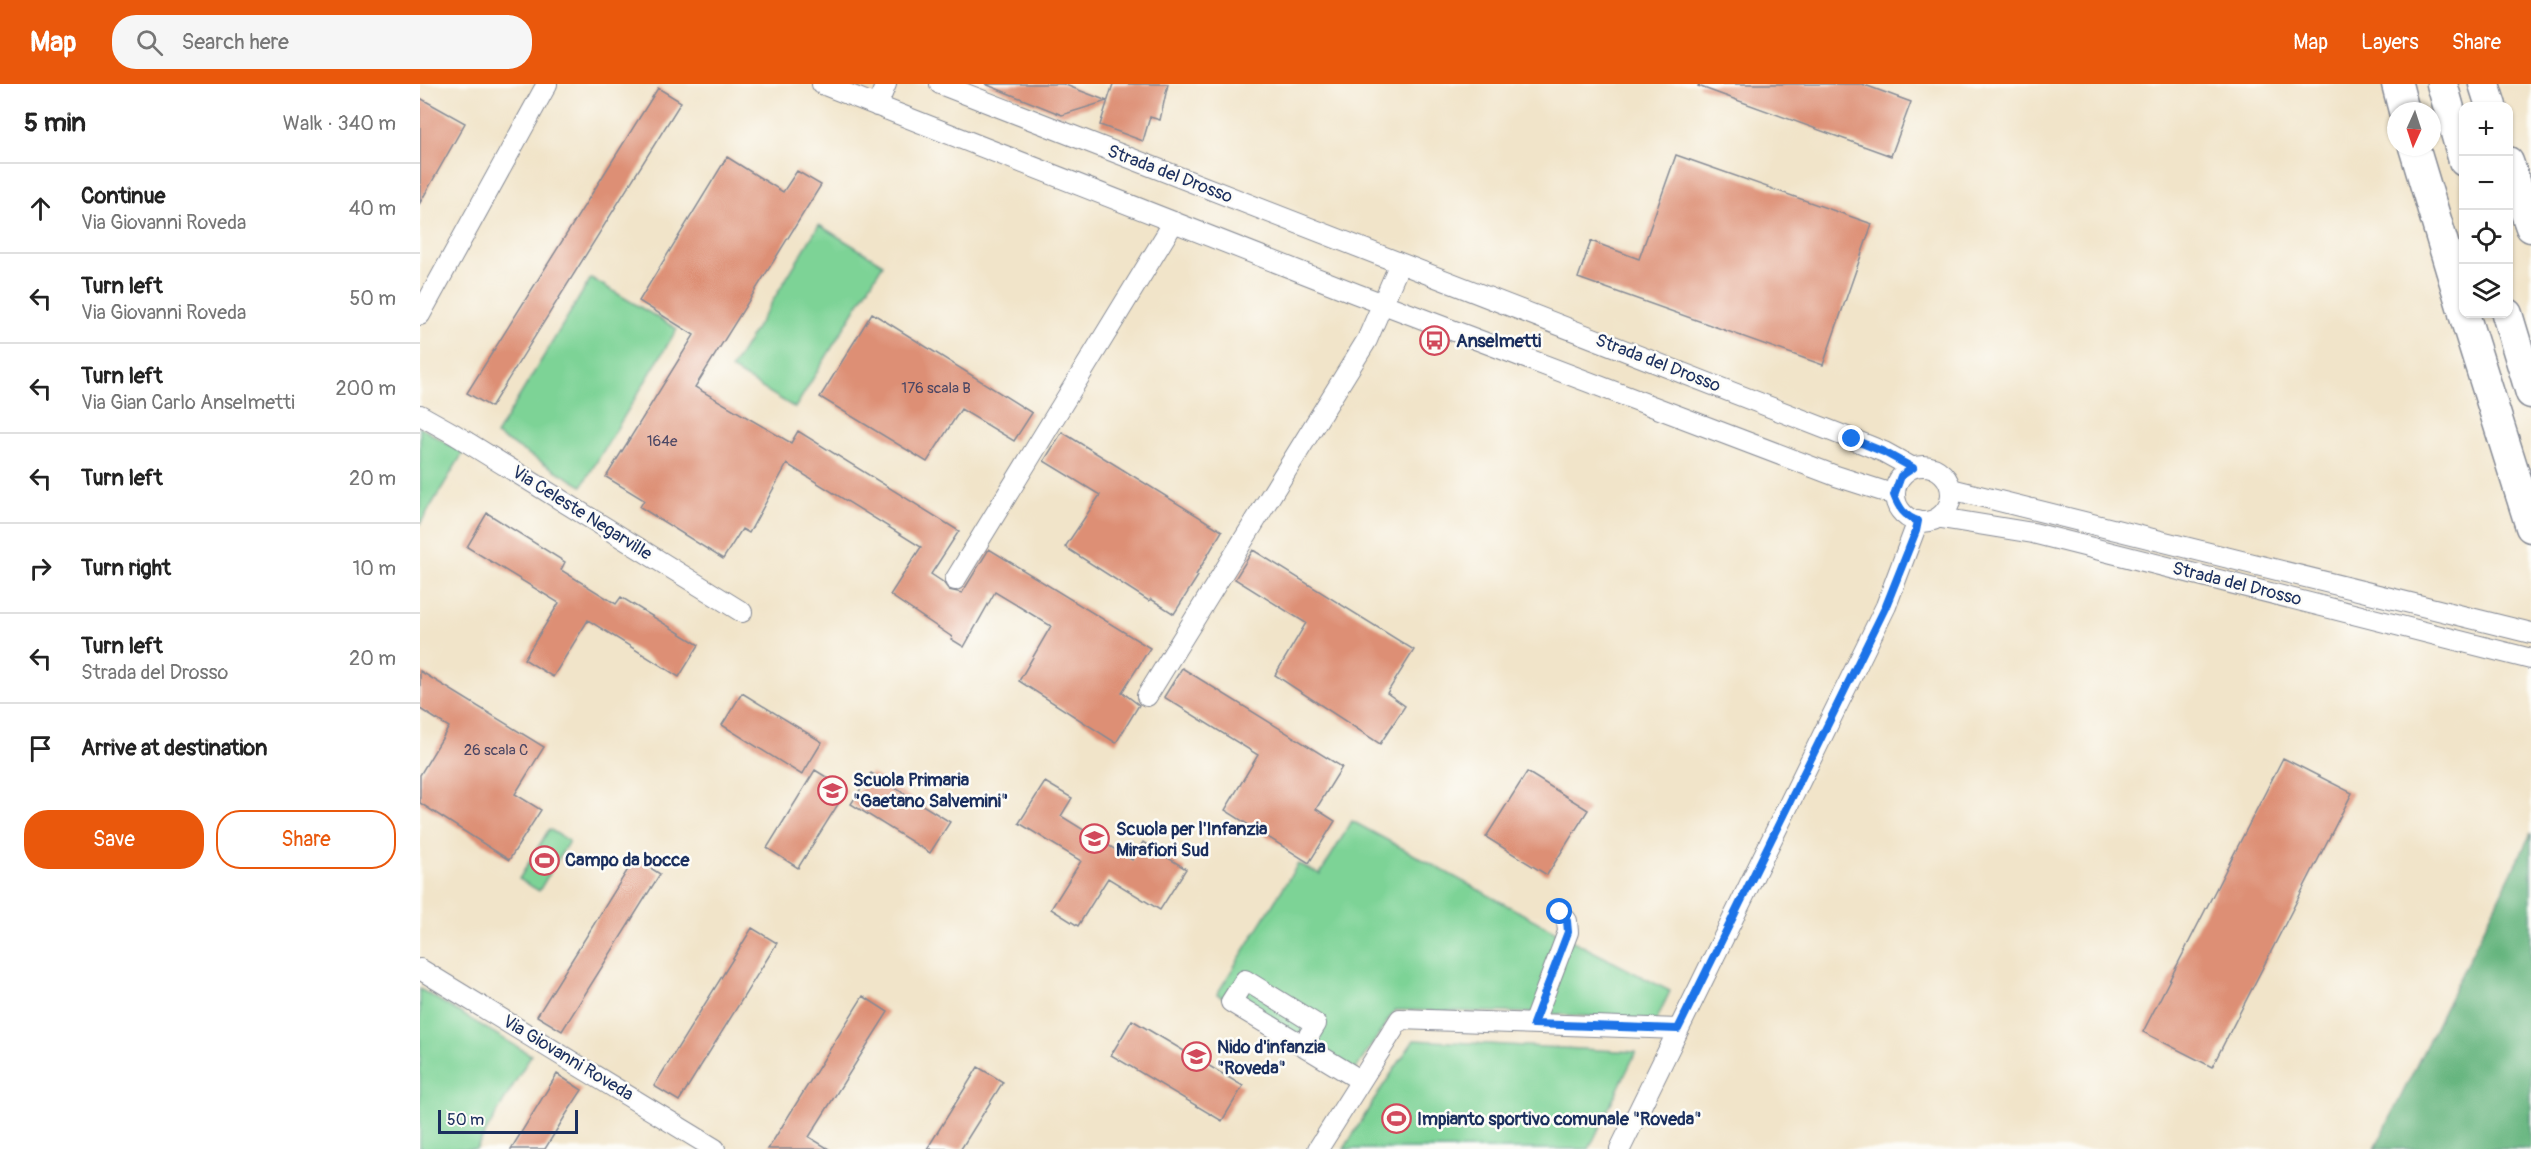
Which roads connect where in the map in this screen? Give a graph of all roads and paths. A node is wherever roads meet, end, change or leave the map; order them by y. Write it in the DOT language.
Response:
graph roads {
  1 [pos="547,84"];
  2 [pos="822,84"];
  3 [pos="886,84"];
  4 [pos="940,84"];
  5 [pos="2397,84"];
  6 [pos="2442,84"];
  7 [pos="2484,84"];
  8 [pos="2402,102"];
  9 [pos="2490,102"];
  10 [pos="877,106"];
  11 [pos="2417,156"];
  12 [pos="2462,156"];
  13 [pos="2513,176"];
  14 [pos="1174,222"];
  15 [pos="2531,227"];
  16 [pos="1400,263"];
  17 [pos="2459,296"];
  18 [pos="1383,304"];
  19 [pos="420,315"];
  20 [pos="2466,318"];
  21 [pos="2508,318"];
  22 [pos="2531,393"];
  23 [pos="420,415"];
  24 [pos="1913,468"];
  25 [pos="1951,489"];
  26 [pos="1894,495"];
  27 [pos="1941,518"];
  28 [pos="1918,521"];
  29 [pos="2531,527"];
  30 [pos="955,580"];
  31 [pos="742,612"];
  32 [pos="2531,633"];
  33 [pos="2531,659"];
  34 [pos="1147,696"];
  35 [pos="1560,912"];
  36 [pos="420,969"];
  37 [pos="1533,1024"];
  38 [pos="1678,1029"];
  39 [pos="1303,1045"];
  40 [pos="1360,1080"];
  41 [pos="715,1149"];
  42 [pos="1318,1149"];
  43 [pos="1620,1149"];
  1 -- 19 [label="street"];
  2 -- 10 [label="street"];
  3 -- 10 [label="street"];
  4 -- 16 [label="street, Strada del Drosso"];
  5 -- 8 [label="highway"];
  6 -- 12 [label="highway"];
  7 -- 9 [label="highway"];
  10 -- 14 [label="street"];
  11 -- 17 [label="highway"];
  13 -- 15 [label="highway"];
  14 -- 18 [label="street"];
  14 -- 30 [label="street"];
  16 -- 18 [label="street"];
  16 -- 24 [label="street, Strada del Drosso"];
  18 -- 26 [label="street"];
  18 -- 34 [label="street"];
  20 -- 29 [label="highway"];
  21 -- 22 [label="highway"];
  23 -- 31 [label="street, Via Celeste Negarville"];
  24 -- 25 [label="street"];
  24 -- 26 [label="street"];
  25 -- 27 [label="street"];
  25 -- 32 [label="street, Strada del Drosso"];
  26 -- 28 [label="street"];
  27 -- 28 [label="street"];
  27 -- 33 [label="street, Strada del Drosso"];
  28 -- 38 [label="street"];
  35 -- 37 [label="street"];
  36 -- 41 [label="street, Via Giovanni Roveda"];
  37 -- 38 [label="street"];
  37 -- 40 [label="street"];
  38 -- 43 [label="street"];
  39 -- 40 [label="street"];
  40 -- 42 [label="street"];
}
